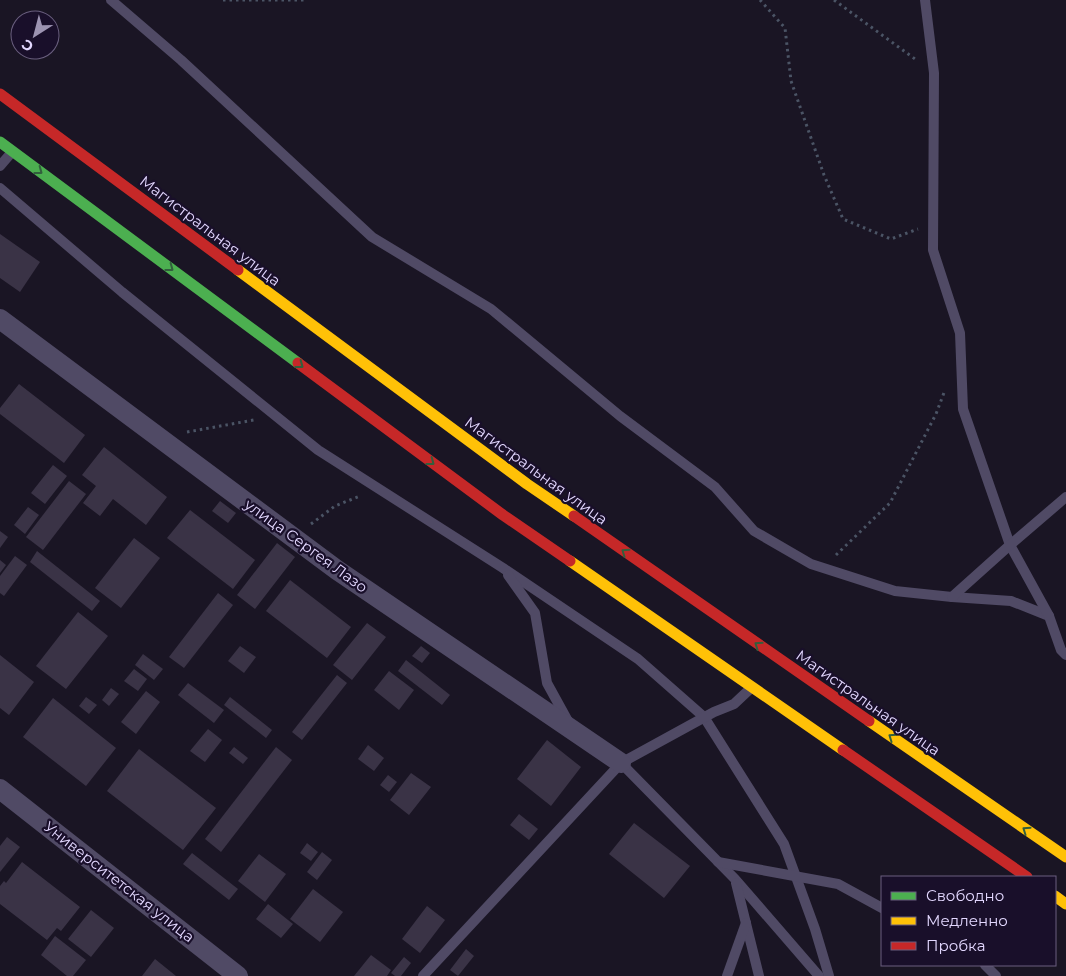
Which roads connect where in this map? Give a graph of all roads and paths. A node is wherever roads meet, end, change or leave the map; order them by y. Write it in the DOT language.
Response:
graph roads {
  1 [pos="111,0"];
  2 [pos="223,0"];
  3 [pos="306,0"];
  4 [pos="760,0"];
  5 [pos="834,0"];
  6 [pos="925,0"];
  7 [pos="934,73"];
  8 [pos="0,94"];
  9 [pos="0,142"];
  10 [pos="12,152"];
  11 [pos="0,166"];
  12 [pos="0,188"];
  13 [pos="933,223"];
  14 [pos="0,319"];
  15 [pos="945,388"];
  16 [pos="277,417"];
  17 [pos="159,438"];
  18 [pos="378,488"];
  19 [pos="1066,497"];
  20 [pos="292,537"];
  21 [pos="1010,545"];
  22 [pos="503,568"];
  23 [pos="823,568"];
  24 [pos="952,597"];
  25 [pos="1049,616"];
  26 [pos="1066,655"];
  27 [pos="752,687"];
  28 [pos="704,718"];
  29 [pos="573,730"];
  30 [pos="621,763"];
  31 [pos="0,789"];
  32 [pos="1066,857"];
  33 [pos="718,862"];
  34 [pos="1026,876"];
  35 [pos="796,877"];
  36 [pos="735,880"];
  37 [pos="881,907"];
  38 [pos="746,923"];
  39 [pos="986,966"];
  40 [pos="238,976"];
  41 [pos="423,976"];
  42 [pos="727,976"];
  43 [pos="759,976"];
  44 [pos="819,976"];
  45 [pos="829,976"];
  46 [pos="996,976"];
  1 -- 23 [label="lane"];
  2 -- 3 [label="path"];
  4 -- 13 [label="path"];
  5 -- 7 [label="path"];
  6 -- 7 [label="lane"];
  7 -- 13 [label="lane"];
  32 -- 8 [label="main road, Магистральная улица, one-way"];
  9 -- 10 [label="main road"];
  10 -- 11 [label="lane"];
  10 -- 27 [label="main road, one-way"];
  12 -- 16 [label="lane"];
  13 -- 21 [label="lane"];
  14 -- 17 [label="street, улица Сергея Лазо"];
  15 -- 23 [label="path"];
  16 -- 17 [label="path"];
  16 -- 18 [label="lane"];
  17 -- 20 [label="street, улица Сергея Лазо"];
  18 -- 20 [label="path"];
  18 -- 22 [label="lane"];
  19 -- 21 [label="lane"];
  20 -- 29 [label="street, улица Сергея Лазо"];
  21 -- 24 [label="lane"];
  21 -- 25 [label="lane"];
  22 -- 28 [label="lane"];
  22 -- 29 [label="lane"];
  23 -- 24 [label="lane"];
  24 -- 25 [label="lane"];
  25 -- 26 [label="lane"];
  27 -- 28 [label="lane"];
  27 -- 34 [label="main road"];
  28 -- 30 [label="lane"];
  28 -- 35 [label="lane"];
  29 -- 30 [label="street, улица Сергея Лазо"];
  30 -- 33 [label="lane"];
  30 -- 41 [label="lane"];
  31 -- 40 [label="street, Университетская улица"];
  33 -- 35 [label="lane"];
  33 -- 36 [label="lane"];
  35 -- 37 [label="lane"];
  35 -- 45 [label="lane"];
  36 -- 38 [label="lane"];
  36 -- 44 [label="lane"];
  38 -- 42 [label="lane"];
  38 -- 43 [label="lane"];
  39 -- 46 [label="lane"];
}
